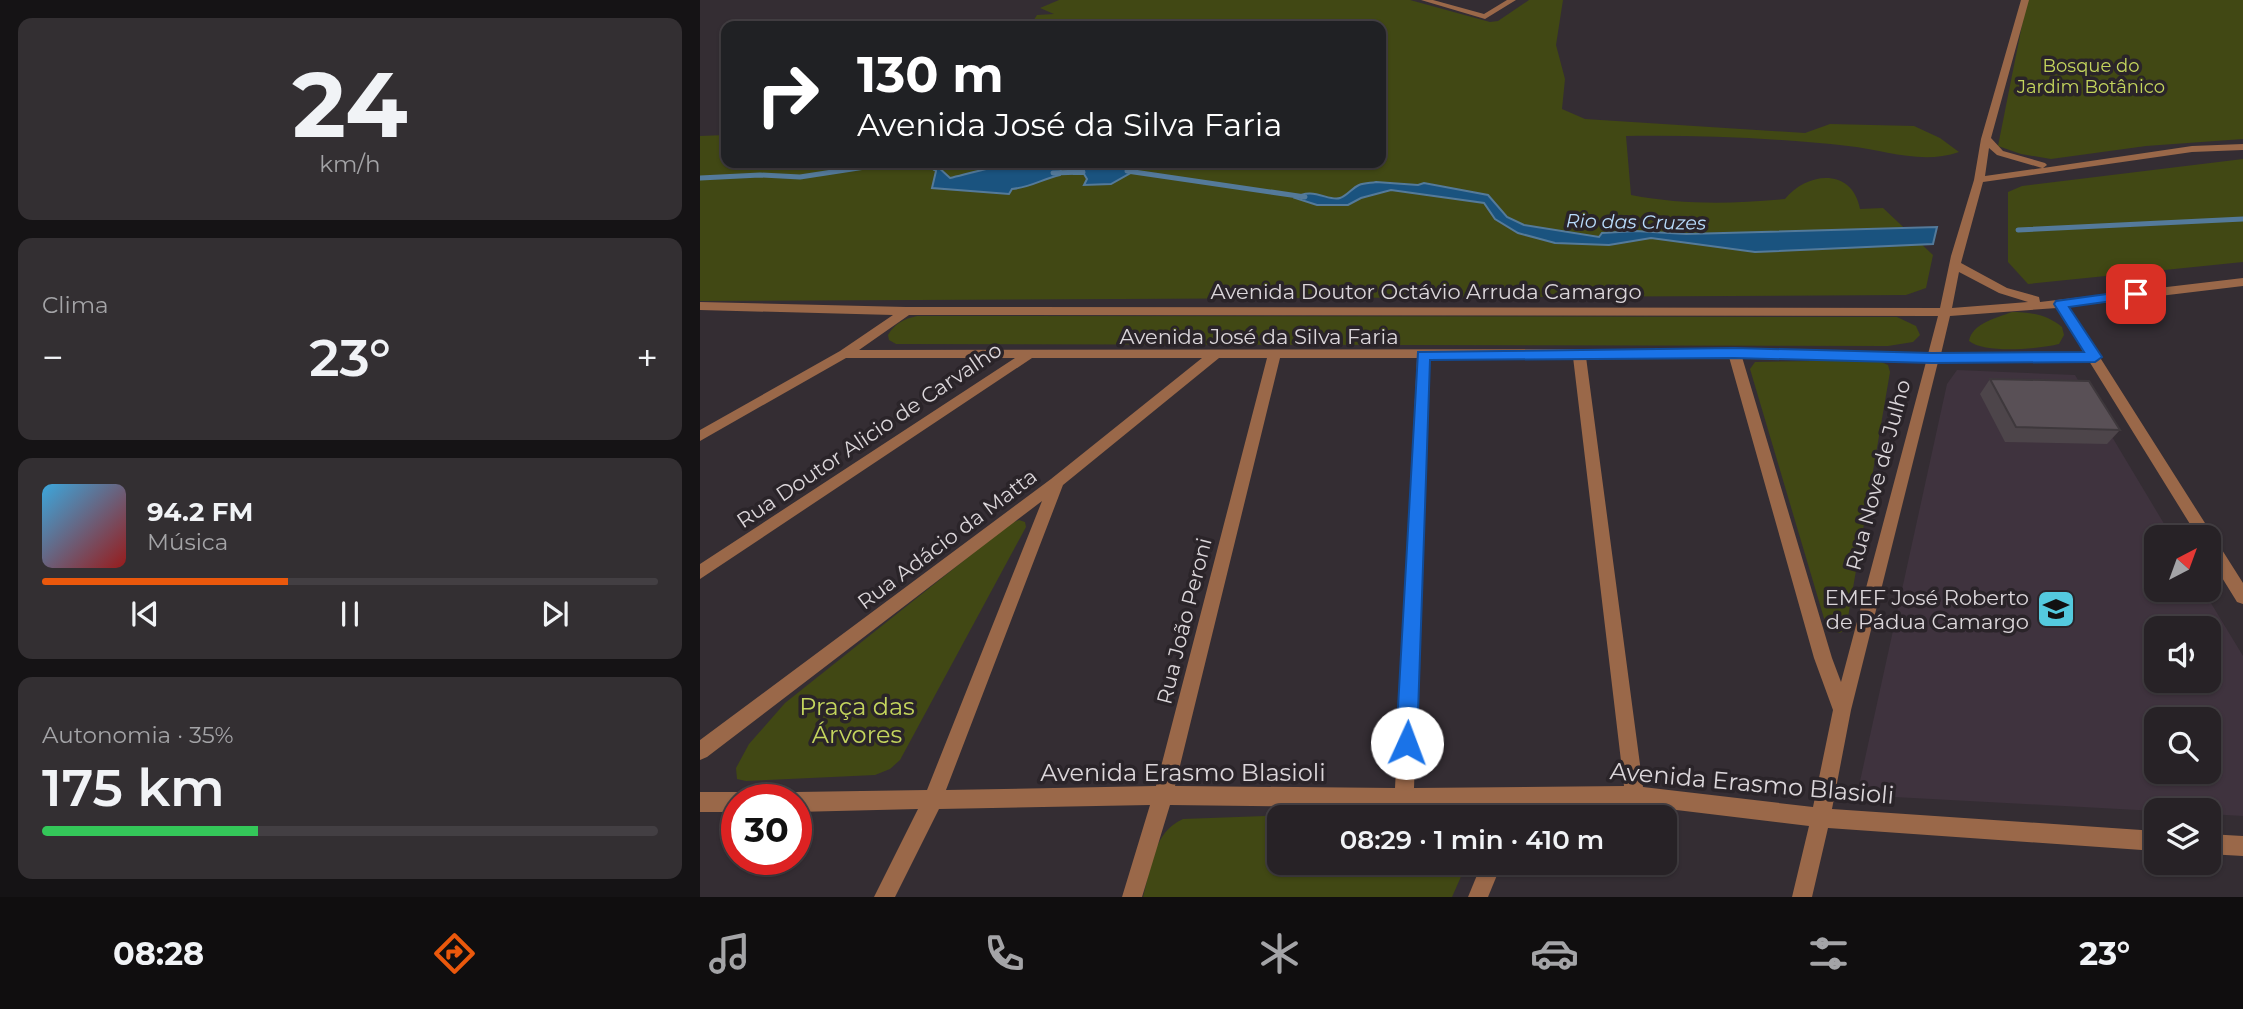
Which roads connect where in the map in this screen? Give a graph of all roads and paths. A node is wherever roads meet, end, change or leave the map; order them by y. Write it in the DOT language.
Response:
graph roads {
  1 [pos="1425,0"];
  2 [pos="1512,0"];
  3 [pos="2025,0"];
  4 [pos="1986,139"];
  5 [pos="2243,147"];
  6 [pos="2053,167"];
  7 [pos="1979,180"];
  8 [pos="1956,260"];
  9 [pos="2243,282"];
  10 [pos="2060,304"];
  11 [pos="700,306"];
  12 [pos="906,311"];
  13 [pos="1945,312"];
  14 [pos="1734,353"];
  15 [pos="844,354"];
  16 [pos="1214,355"];
  17 [pos="1274,355"];
  18 [pos="1423,355"];
  19 [pos="1579,355"];
  20 [pos="1027,356"];
  21 [pos="2095,357"];
  22 [pos="1932,358"];
  23 [pos="700,436"];
  24 [pos="1056,483"];
  25 [pos="2198,525"];
  26 [pos="2221,562"];
  27 [pos="700,572"];
  28 [pos="2243,597"];
  29 [pos="1842,710"];
  30 [pos="700,751"];
  31 [pos="1163,795"];
  32 [pos="1635,795"];
  33 [pos="1519,796"];
  34 [pos="1404,798"];
  35 [pos="721,802"];
  36 [pos="812,802"];
  37 [pos="932,802"];
  38 [pos="701,803"];
  39 [pos="1515,805"];
  40 [pos="1821,818"];
  41 [pos="2144,840"];
  42 [pos="2221,845"];
  43 [pos="2243,846"];
  44 [pos="1487,875"];
  45 [pos="884,897"];
  46 [pos="1132,897"];
  47 [pos="1478,897"];
  48 [pos="1802,897"];
  1 -- 2 [label="street"];
  3 -- 4 [label="street, Rua Nove de Julho"];
  4 -- 6 [label="street"];
  4 -- 7 [label="street, Rua Nove de Julho"];
  5 -- 6 [label="street"];
  6 -- 7 [label="street"];
  7 -- 8 [label="street, Rua Nove de Julho"];
  8 -- 10 [label="street"];
  8 -- 13 [label="street, Rua Nove de Julho"];
  9 -- 10 [label="street"];
  10 -- 13 [label="street, Avenida Doutor Octávio Arruda Camargo"];
  10 -- 21 [label="street"];
  11 -- 12 [label="street, Avenida Doutor Octávio Arruda Camargo"];
  12 -- 13 [label="street, Avenida Doutor Octávio Arruda Camargo"];
  12 -- 15 [label="street"];
  13 -- 22 [label="street, Rua Nove de Julho"];
  14 -- 19 [label="street, Avenida José da Silva Faria"];
  14 -- 22 [label="street, Avenida José da Silva Faria"];
  14 -- 29 [label="street"];
  15 -- 20 [label="street, Avenida José da Silva Faria"];
  15 -- 23 [label="street"];
  16 -- 17 [label="street, Avenida José da Silva Faria"];
  16 -- 20 [label="street, Avenida José da Silva Faria"];
  16 -- 24 [label="street, Rua Adácio da Matta"];
  17 -- 18 [label="street, Avenida José da Silva Faria"];
  17 -- 31 [label="street, Rua João Peroni"];
  18 -- 19 [label="street, Avenida José da Silva Faria"];
  18 -- 34 [label="street"];
  19 -- 32 [label="street"];
  20 -- 27 [label="street, Rua Doutor Alicio de Carvalho"];
  21 -- 22 [label="street, Avenida José da Silva Faria"];
  21 -- 25 [label="street"];
  22 -- 29 [label="street, Rua Nove de Julho"];
  24 -- 30 [label="street, Rua Adácio da Matta"];
  24 -- 37 [label="street"];
  26 -- 28 [label="street"];
  29 -- 40 [label="street, Rua Nove de Julho"];
  31 -- 34 [label="street, Avenida Erasmo Blasioli"];
  31 -- 37 [label="street, Avenida Erasmo Blasioli"];
  31 -- 46 [label="street, Rua João Peroni"];
  32 -- 33 [label="street, Avenida Erasmo Blasioli"];
  32 -- 40 [label="street, Avenida Erasmo Blasioli"];
  33 -- 34 [label="street, Avenida Erasmo Blasioli"];
  33 -- 39 [label="street"];
  35 -- 38 [label="street"];
  36 -- 37 [label="street, Avenida Erasmo Blasioli"];
  37 -- 45 [label="street"];
  40 -- 41 [label="street, Avenida Erasmo Blasioli"];
  40 -- 48 [label="street, Rua Nove de Julho"];
  42 -- 43 [label="street"];
  44 -- 47 [label="street"];
}
